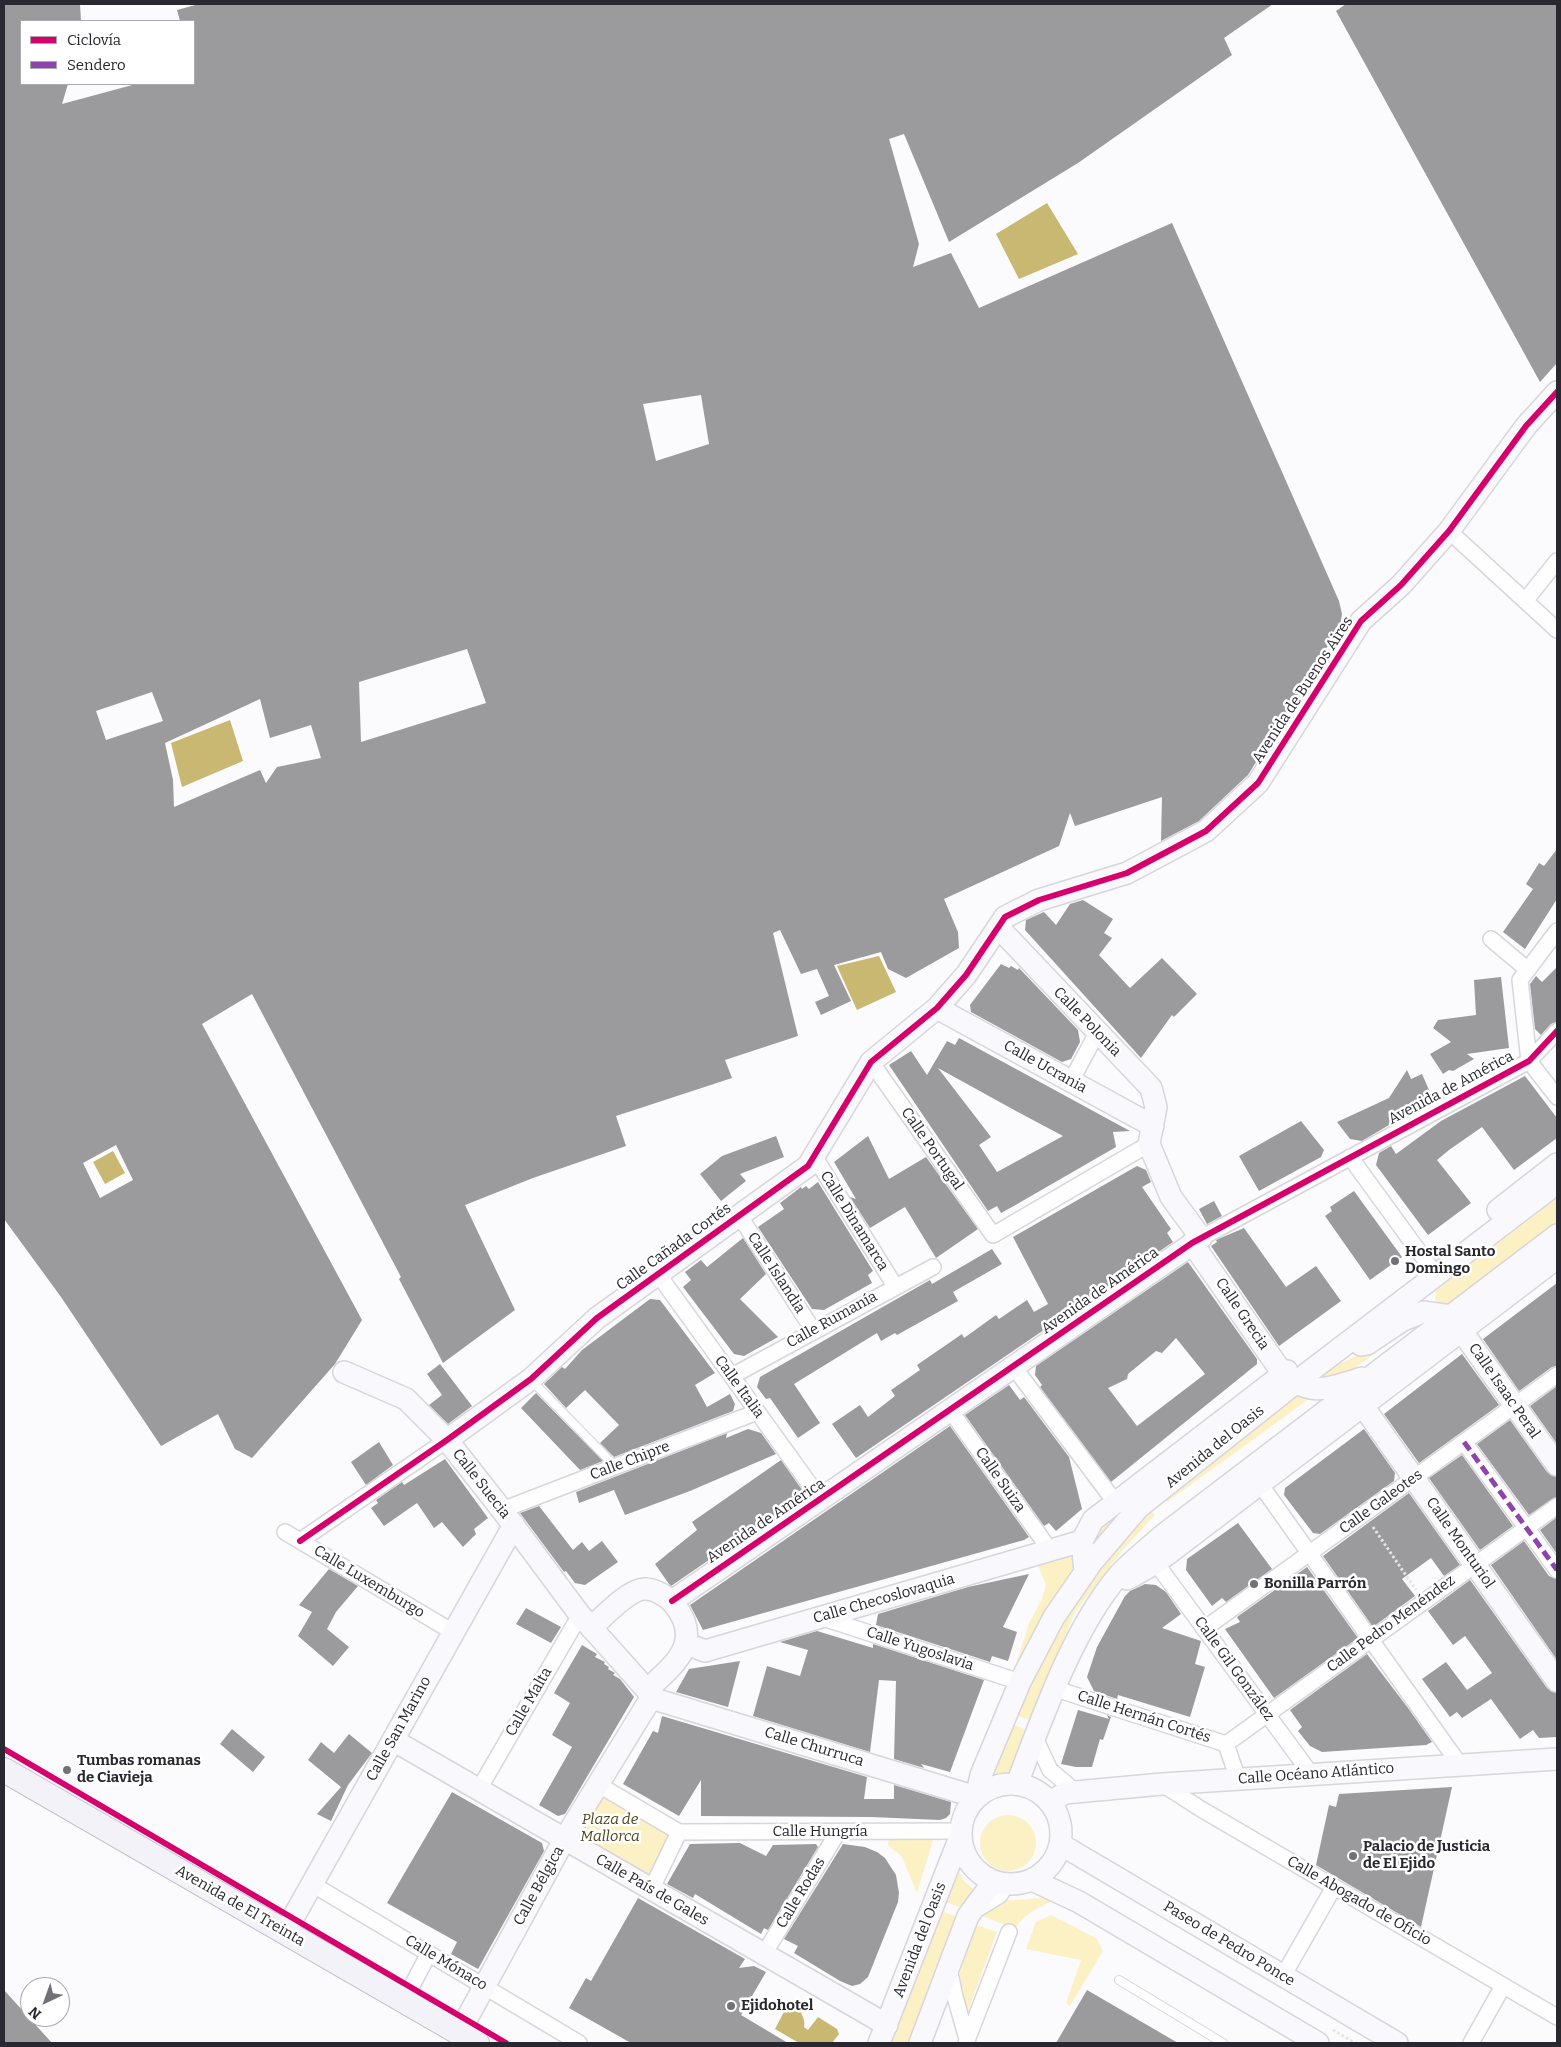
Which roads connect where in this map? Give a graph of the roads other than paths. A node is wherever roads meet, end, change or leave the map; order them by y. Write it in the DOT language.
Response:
graph roads {
  1 [pos="1557,392"];
  2 [pos="1449,531"];
  3 [pos="1557,561"];
  4 [pos="1525,601"];
  5 [pos="1557,630"];
  6 [pos="1002,922"];
  7 [pos="1557,931"];
  8 [pos="1491,939"];
  9 [pos="1528,970"];
  10 [pos="937,1008"];
  11 [pos="1557,1031"];
  12 [pos="1097,1033"];
  13 [pos="1528,1061"];
  14 [pos="871,1062"];
  15 [pos="1071,1081"];
  16 [pos="1557,1097"];
  17 [pos="1151,1135"];
  18 [pos="814,1156"];
  19 [pos="1350,1157"];
  20 [pos="1557,1164"];
  21 [pos="1557,1183"];
  22 [pos="739,1215"];
  23 [pos="1557,1235"];
  24 [pos="1197,1240"];
  25 [pos="1557,1258"];
  26 [pos="933,1267"];
  27 [pos="1432,1269"];
  28 [pos="658,1274"];
  29 [pos="895,1286"];
  30 [pos="1456,1324"];
  31 [pos="813,1330"];
  32 [pos="1342,1347"];
  33 [pos="1013,1366"];
  34 [pos="344,1372"];
  35 [pos="1376,1374"];
  36 [pos="1557,1375"];
  37 [pos="732,1376"];
  38 [pos="531,1379"];
  39 [pos="1289,1379"];
  40 [pos="1363,1406"];
  41 [pos="1515,1406"];
  42 [pos="950,1410"];
  43 [pos="757,1412"];
  44 [pos="447,1440"];
  45 [pos="1464,1442"];
  46 [pos="1557,1465"];
  47 [pos="615,1466"];
  48 [pos="1414,1478"];
  49 [pos="1260,1484"];
  50 [pos="821,1500"];
  51 [pos="1115,1502"];
  52 [pos="1557,1506"];
  53 [pos="1140,1507"];
  54 [pos="508,1517"];
  55 [pos="1526,1528"];
  56 [pos="285,1532"];
  57 [pos="300,1541"];
  58 [pos="1082,1541"];
  59 [pos="1050,1550"];
  60 [pos="1310,1552"];
  61 [pos="1156,1563"];
  62 [pos="1475,1564"];
  63 [pos="1557,1570"];
  64 [pos="1085,1572"];
  65 [pos="1107,1590"];
  66 [pos="672,1601"];
  67 [pos="820,1617"];
  68 [pos="586,1621"];
  69 [pos="1204,1628"];
  70 [pos="453,1632"];
  71 [pos="1370,1638"];
  72 [pos="687,1644"];
  73 [pos="1557,1681"];
  74 [pos="1020,1682"];
  75 [pos="1056,1689"];
  76 [pos="649,1694"];
  77 [pos="1267,1714"];
  78 [pos="1035,1738"];
  79 [pos="393,1740"];
  80 [pos="1226,1744"];
  81 [pos="1557,1759"];
  82 [pos="1460,1765"];
  83 [pos="4,1770"];
  84 [pos="1311,1774"];
  85 [pos="1238,1779"];
  86 [pos="1017,1784"];
  87 [pos="1162,1784"];
  88 [pos="599,1785"];
  89 [pos="479,1789"];
  90 [pos="1076,1792"];
  91 [pos="976,1797"];
  92 [pos="1050,1802"];
  93 [pos="679,1832"];
  94 [pos="838,1832"];
  95 [pos="960,1834"];
  96 [pos="564,1840"];
  97 [pos="1060,1844"];
  98 [pos="1032,1880"];
  99 [pos="1001,1883"];
  100 [pos="312,1884"];
  101 [pos="1334,1887"];
  102 [pos="651,1890"];
  103 [pos="285,1932"];
  104 [pos="1009,1932"];
  105 [pos="429,1953"];
  106 [pos="764,1954"];
  107 [pos="949,1966"];
  108 [pos="1283,1976"];
  109 [pos="1119,1980"];
  110 [pos="485,1986"];
  111 [pos="1503,1986"];
  112 [pos="404,2001"];
  113 [pos="1557,2017"];
  114 [pos="883,2034"];
  115 [pos="468,2038"];
  116 [pos="966,2041"];
  117 [pos="579,2043"];
  118 [pos="920,2043"];
  119 [pos="1223,2043"];
  120 [pos="1318,2043"];
  121 [pos="1397,2043"];
  122 [pos="1471,2043"];
  1 -- 2 [label="street, Avenida de Buenos Aires"];
  2 -- 4 [label="street"];
  2 -- 6 [label="street, Avenida de Buenos Aires"];
  3 -- 4 [label="street"];
  4 -- 5 [label="street"];
  6 -- 10 [label="street, Calle Cañada Cortés"];
  6 -- 12 [label="street, Calle Polonia"];
  7 -- 9 [label="street"];
  8 -- 9 [label="street"];
  9 -- 13 [label="street"];
  10 -- 14 [label="street, Calle Cañada Cortés"];
  10 -- 15 [label="street, Calle Ucrania"];
  11 -- 13 [label="street, Avenida de América"];
  12 -- 15 [label="street"];
  12 -- 17 [label="street, Calle Polonia"];
  13 -- 16 [label="street"];
  13 -- 19 [label="street, Avenida de América"];
  14 -- 17 [label="street, Calle Portugal"];
  14 -- 18 [label="street, Calle Cañada Cortés"];
  15 -- 17 [label="street, Calle Ucrania"];
  17 -- 24 [label="street, Calle Grecia"];
  18 -- 22 [label="street, Calle Cañada Cortés"];
  18 -- 29 [label="street, Calle Dinamarca"];
  19 -- 24 [label="street, Avenida de América"];
  19 -- 27 [label="street"];
  20 -- 27 [label="street, Avenida del Oasis"];
  21 -- 27 [label="street, Avenida del Oasis"];
  22 -- 28 [label="street, Calle Cañada Cortés"];
  22 -- 31 [label="street, Calle Islandia"];
  23 -- 30 [label="street"];
  24 -- 33 [label="street, Avenida de América"];
  24 -- 39 [label="street, Calle Grecia"];
  25 -- 30 [label="street"];
  26 -- 29 [label="street, Calle Rumanía"];
  27 -- 32 [label="street, Avenida del Oasis"];
  27 -- 39 [label="street, Avenida del Oasis"];
  28 -- 37 [label="street, Calle Italia"];
  28 -- 38 [label="street, Calle Cañada Cortés"];
  29 -- 31 [label="street, Calle Rumanía"];
  30 -- 32 [label="street"];
  30 -- 35 [label="street"];
  30 -- 40 [label="street"];
  30 -- 41 [label="street, Calle Isaac Peral"];
  31 -- 37 [label="street, Calle Rumanía"];
  32 -- 39 [label="street, Avenida del Oasis"];
  33 -- 42 [label="street, Avenida de América"];
  33 -- 51 [label="street"];
  34 -- 44 [label="street, Calle Suecia"];
  35 -- 39 [label="street"];
  35 -- 65 [label="street"];
  36 -- 41 [label="street, Calle Galeotes"];
  37 -- 43 [label="street, Calle Italia"];
  38 -- 44 [label="street, Calle Cañada Cortés"];
  38 -- 47 [label="lane"];
  39 -- 51 [label="street, Avenida del Oasis"];
  39 -- 53 [label="street, Avenida del Oasis"];
  40 -- 48 [label="street, Calle Monturiol"];
  40 -- 49 [label="street"];
  41 -- 45 [label="street, Calle Galeotes"];
  41 -- 46 [label="street, Calle Isaac Peral"];
  42 -- 50 [label="street, Avenida de América"];
  42 -- 59 [label="street, Calle Suiza"];
  43 -- 47 [label="street, Calle Chipre"];
  43 -- 50 [label="street, Calle Italia"];
  44 -- 54 [label="street, Calle Suecia"];
  44 -- 57 [label="street, Calle Cañada Cortés"];
  45 -- 48 [label="street, Calle Galeotes"];
  45 -- 55 [label="street"];
  47 -- 54 [label="street, Calle Chipre"];
  48 -- 60 [label="street, Calle Galeotes"];
  48 -- 62 [label="street, Calle Monturiol"];
  49 -- 60 [label="street"];
  49 -- 61 [label="street"];
  50 -- 66 [label="street, Avenida de América"];
  51 -- 53 [label="street"];
  51 -- 58 [label="street, Avenida del Oasis"];
  52 -- 55 [label="street, Calle Pedro Menéndez"];
  53 -- 64 [label="street, Avenida del Oasis"];
  54 -- 68 [label="street, Calle Suecia"];
  54 -- 70 [label="street, Calle San Marino"];
  55 -- 62 [label="street, Calle Pedro Menéndez"];
  55 -- 63 [label="street"];
  56 -- 57 [label="street, Calle Luxemburgo"];
  57 -- 70 [label="street, Calle Luxemburgo"];
  58 -- 59 [label="street, Calle Checoslovaquia"];
  58 -- 64 [label="street"];
  59 -- 67 [label="street, Calle Checoslovaquia"];
  60 -- 69 [label="street, Calle Galeotes"];
  60 -- 71 [label="street"];
  61 -- 65 [label="street"];
  61 -- 69 [label="street, Calle Gil González"];
  62 -- 71 [label="street, Calle Pedro Menéndez"];
  62 -- 73 [label="street, Calle Monturiol"];
  64 -- 74 [label="street, Avenida del Oasis"];
  65 -- 75 [label="street"];
  66 -- 68 [label="street"];
  66 -- 72 [label="street"];
  67 -- 72 [label="street, Calle Checoslovaquia"];
  67 -- 74 [label="street, Calle Yugoslavia"];
  68 -- 76 [label="street, Calle Suecia"];
  68 -- 89 [label="street, Calle Malta"];
  69 -- 77 [label="street, Calle Gil González"];
  70 -- 79 [label="street, Calle San Marino"];
  71 -- 77 [label="street, Calle Pedro Menéndez"];
  71 -- 82 [label="street"];
  72 -- 76 [label="street, Calle Bélgica"];
  74 -- 91 [label="street, Avenida del Oasis"];
  75 -- 78 [label="street"];
  75 -- 80 [label="street, Calle Hernán Cortés"];
  76 -- 88 [label="street, Calle Bélgica"];
  76 -- 91 [label="street, Calle Churruca"];
  77 -- 80 [label="street, Calle Pedro Menéndez"];
  77 -- 84 [label="street, Calle Gil González"];
  78 -- 86 [label="street"];
  78 -- 90 [label="street"];
  79 -- 89 [label="street, Calle País de Gales"];
  79 -- 100 [label="street, Calle San Marino"];
  80 -- 85 [label="street, Calle Hernán Cortés"];
  81 -- 82 [label="street, Calle Océano Atlántico"];
  82 -- 84 [label="street, Calle Océano Atlántico"];
  83 -- 103 [label="main road, Avenida de El Treinta"];
  84 -- 85 [label="street, Calle Océano Atlántico"];
  85 -- 87 [label="street, Calle Océano Atlántico"];
  86 -- 91 [label="street"];
  86 -- 92 [label="street"];
  87 -- 90 [label="street, Calle Océano Atlántico"];
  87 -- 101 [label="street, Calle Abogado de Oficio"];
  88 -- 93 [label="street"];
  88 -- 96 [label="street, Calle Bélgica"];
  89 -- 96 [label="street, Calle País de Gales"];
  90 -- 92 [label="street, Calle Océano Atlántico"];
  91 -- 95 [label="street"];
  92 -- 97 [label="street"];
  93 -- 94 [label="street, Calle Hungría"];
  93 -- 102 [label="street"];
  94 -- 95 [label="street, Calle Hungría"];
  94 -- 106 [label="street, Calle Rodas"];
  95 -- 99 [label="street"];
  95 -- 114 [label="street, Avenida del Oasis"];
  96 -- 102 [label="street, Calle País de Gales"];
  96 -- 110 [label="street, Calle Bélgica"];
  97 -- 98 [label="street"];
  97 -- 108 [label="street, Paseo de Pedro Ponce"];
  98 -- 99 [label="street"];
  98 -- 120 [label="street"];
  99 -- 107 [label="street"];
  100 -- 103 [label="street, Calle San Marino"];
  100 -- 105 [label="street, Calle Mónaco"];
  101 -- 108 [label="street"];
  101 -- 111 [label="street, Calle Abogado de Oficio"];
  102 -- 106 [label="street, Calle País de Gales"];
  103 -- 112 [label="main road, Avenida de El Treinta"];
  104 -- 116 [label="street"];
  105 -- 110 [label="street, Calle Mónaco"];
  105 -- 112 [label="street"];
  106 -- 114 [label="street, Calle País de Gales"];
  107 -- 116 [label="street"];
  107 -- 118 [label="street"];
  108 -- 121 [label="street, Paseo de Pedro Ponce"];
  109 -- 119 [label="lane"];
  110 -- 115 [label="street, Calle Bélgica"];
  110 -- 117 [label="street, Calle Mónaco"];
  111 -- 113 [label="street, Calle Abogado de Oficio"];
  111 -- 122 [label="street"];
  112 -- 115 [label="main road, Avenida de El Treinta"];
}
